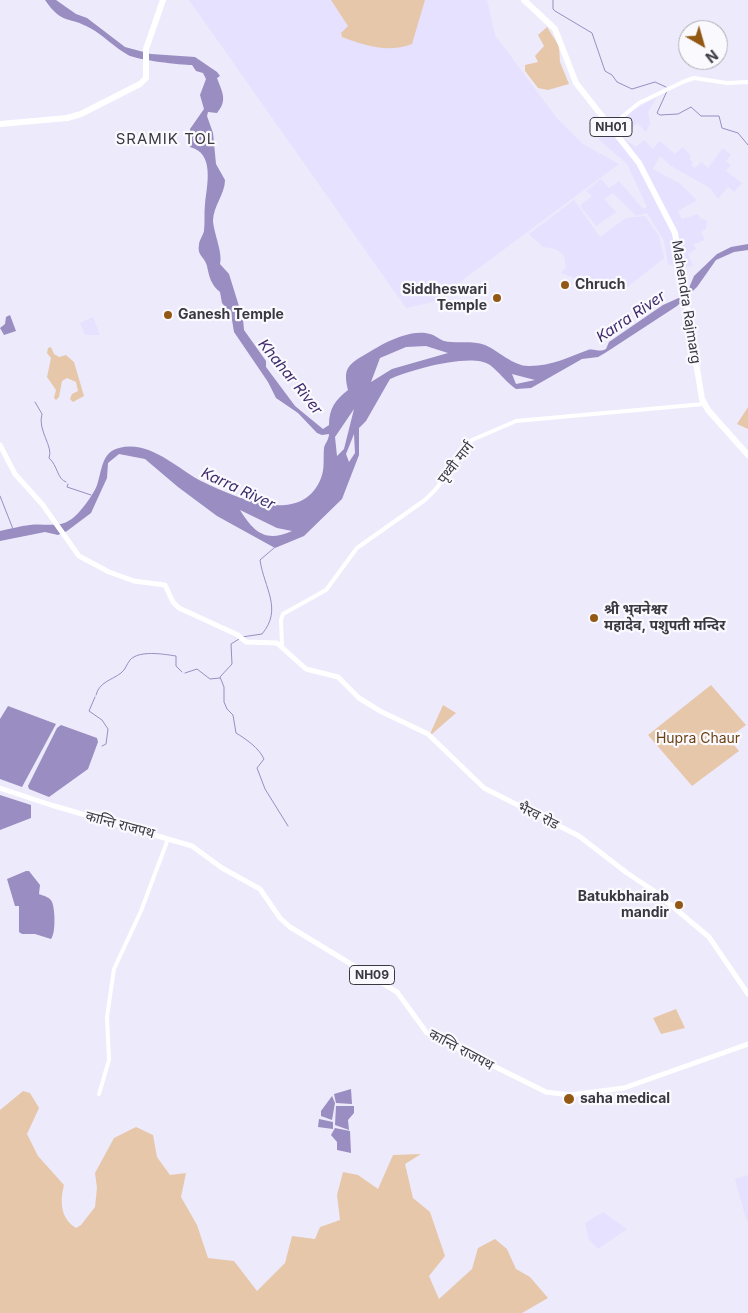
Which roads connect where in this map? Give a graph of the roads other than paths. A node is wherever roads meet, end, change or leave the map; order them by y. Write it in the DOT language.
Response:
graph roads {
  1 [pos="163,0"];
  2 [pos="524,0"];
  3 [pos="748,82"];
  4 [pos="0,124"];
  5 [pos="610,127"];
  6 [pos="704,404"];
  7 [pos="0,445"];
  8 [pos="748,455"];
  9 [pos="282,645"];
  10 [pos="0,788"];
  11 [pos="168,838"];
  12 [pos="748,994"];
  13 [pos="748,1044"];
  14 [pos="99,1094"];
  1 -- 4 [label="highway"];
  2 -- 5 [label="highway, Mahendra Rajmarg / NH01"];
  3 -- 5 [label="street"];
  5 -- 6 [label="highway, Mahendra Rajmarg / NH01"];
  6 -- 8 [label="highway"];
  6 -- 9 [label="street, पृथ्वी मार्ग"];
  7 -- 9 [label="main road"];
  9 -- 12 [label="main road, भैरव रोड"];
  10 -- 11 [label="main road, कान्ति राजपथ / NH09"];
  11 -- 13 [label="main road, कान्ति राजपथ / NH09"];
  11 -- 14 [label="street"];
}
